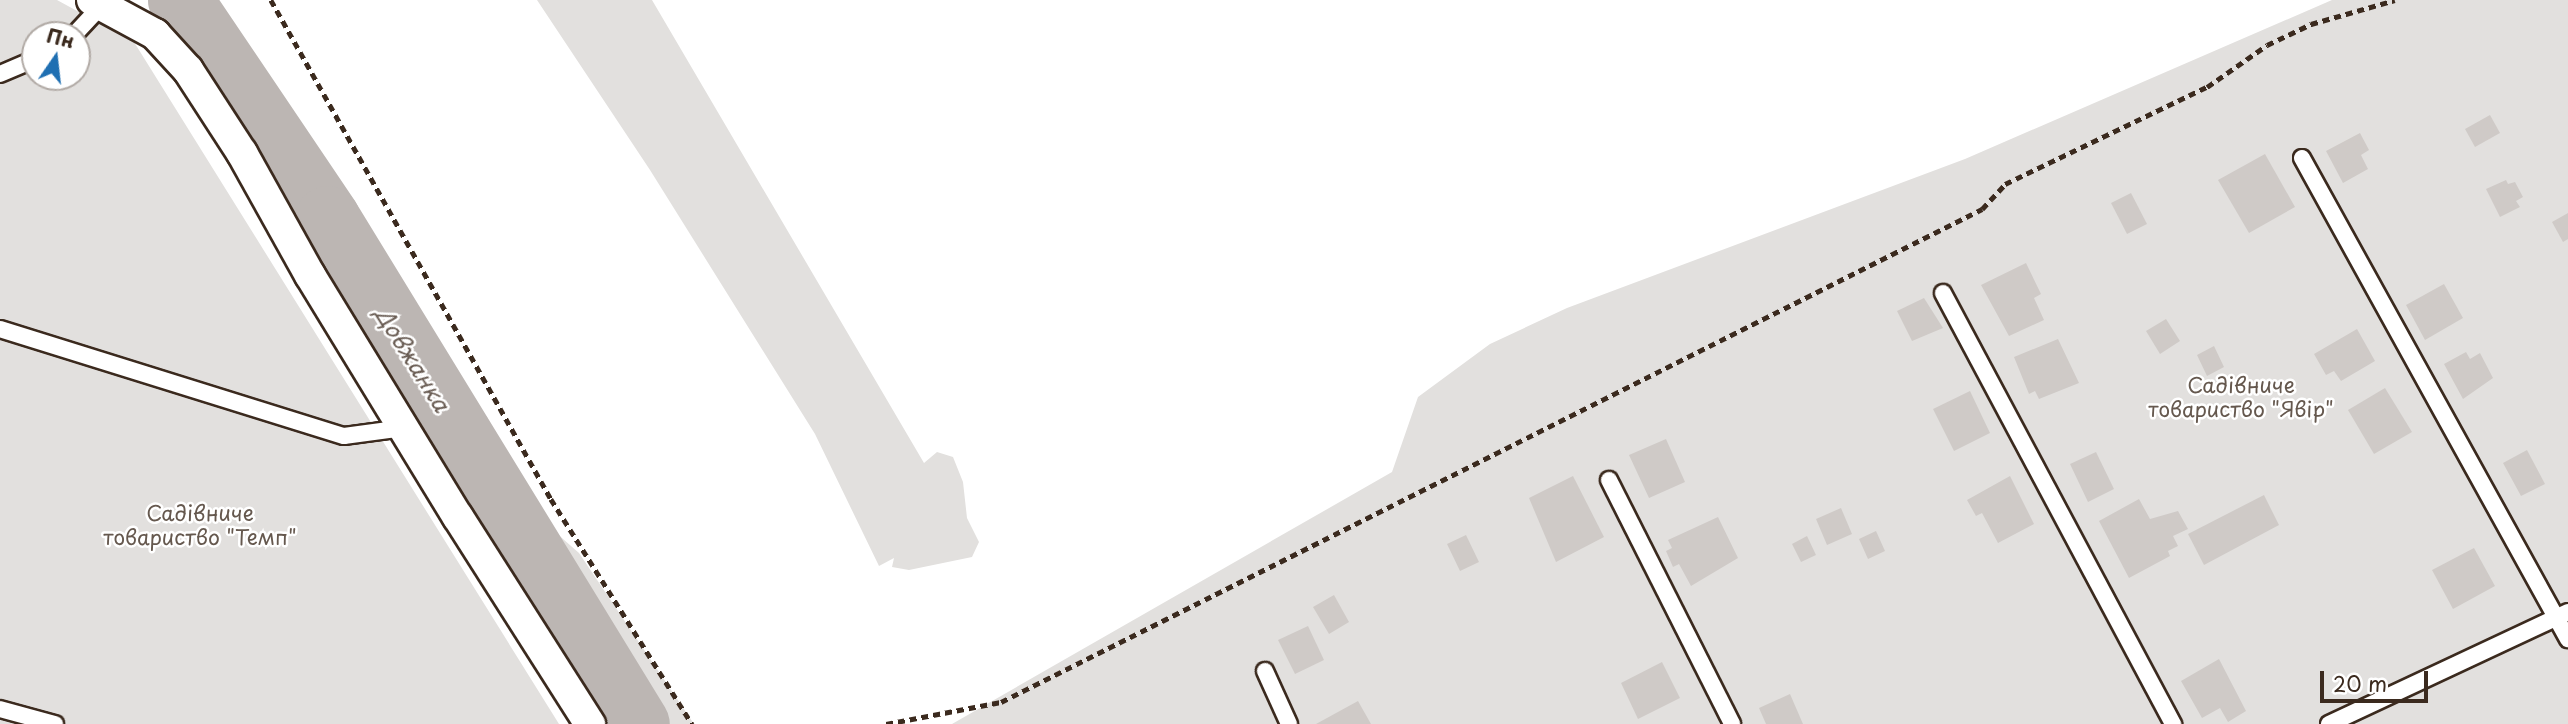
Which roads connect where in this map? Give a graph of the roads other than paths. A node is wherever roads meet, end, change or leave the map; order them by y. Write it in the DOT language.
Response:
graph roads {
  1 [pos="97,3"];
  2 [pos="84,21"];
  3 [pos="21,65"];
  4 [pos="0,74"];
  5 [pos="2302,158"];
  6 [pos="1943,293"];
  7 [pos="0,329"];
  8 [pos="403,428"];
  9 [pos="1609,480"];
  10 [pos="2562,614"];
  11 [pos="2568,639"];
  12 [pos="1265,671"];
  13 [pos="0,709"];
  14 [pos="55,724"];
  15 [pos="590,724"];
  16 [pos="1289,724"];
  17 [pos="1732,724"];
  18 [pos="2173,724"];
  19 [pos="2329,724"];
  1 -- 2 [label="lane"];
  1 -- 8 [label="street"];
  3 -- 4 [label="lane"];
  5 -- 10 [label="lane"];
  6 -- 18 [label="lane"];
  7 -- 8 [label="lane"];
  8 -- 15 [label="street"];
  9 -- 17 [label="lane"];
  10 -- 11 [label="lane"];
  10 -- 19 [label="lane"];
  12 -- 16 [label="lane"];
  13 -- 14 [label="lane"];
}
